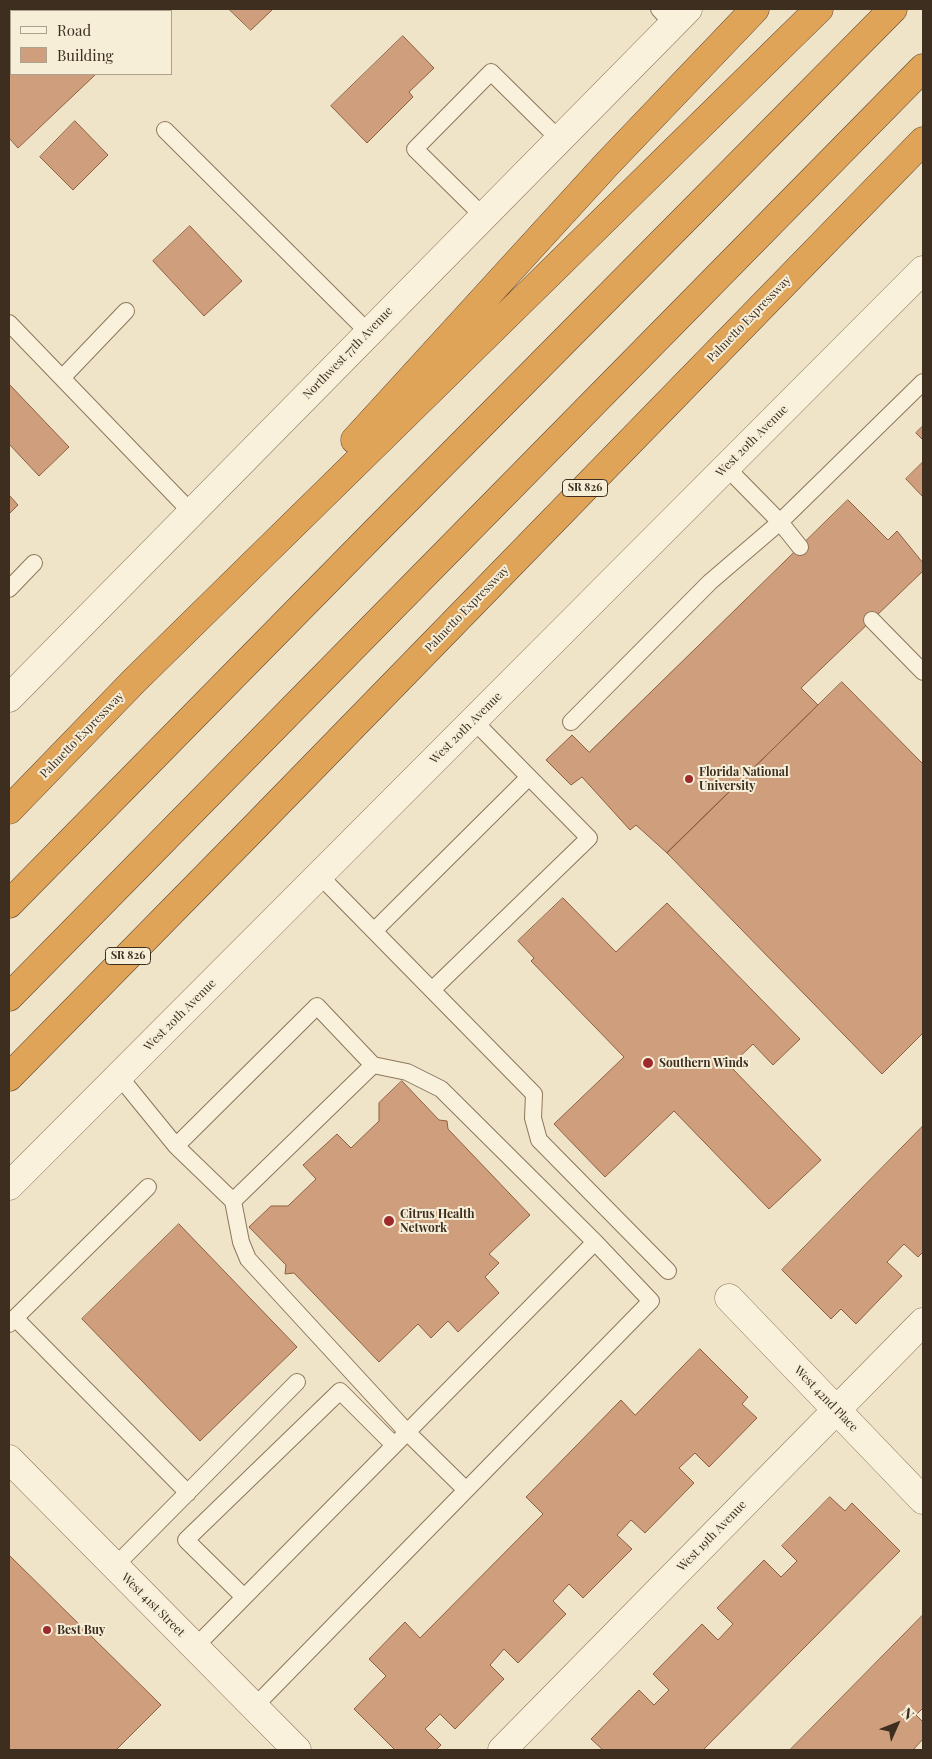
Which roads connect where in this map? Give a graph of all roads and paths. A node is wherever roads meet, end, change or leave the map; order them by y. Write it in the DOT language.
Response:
graph roads {
  1 [pos="755,9"];
  2 [pos="819,9"];
  3 [pos="893,9"];
  4 [pos="673,14"];
  5 [pos="923,68"];
  6 [pos="165,130"];
  7 [pos="559,139"];
  8 [pos="923,141"];
  9 [pos="483,216"];
  10 [pos="923,270"];
  11 [pos="126,311"];
  12 [pos="9,323"];
  13 [pos="368,332"];
  14 [pos="62,378"];
  15 [pos="923,382"];
  16 [pos="726,467"];
  17 [pos="192,513"];
  18 [pos="780,522"];
  19 [pos="800,547"];
  20 [pos="34,564"];
  21 [pos="9,588"];
  22 [pos="872,620"];
  23 [pos="923,672"];
  24 [pos="134,681"];
  25 [pos="9,698"];
  26 [pos="473,720"];
  27 [pos="571,722"];
  28 [pos="528,777"];
  29 [pos="9,810"];
  30 [pos="319,875"];
  31 [pos="9,904"];
  32 [pos="374,931"];
  33 [pos="432,990"];
  34 [pos="9,997"];
  35 [pos="373,1065"];
  36 [pos="119,1076"];
  37 [pos="9,1077"];
  38 [pos="176,1146"];
  39 [pos="9,1186"];
  40 [pos="148,1187"];
  41 [pos="233,1201"];
  42 [pos="595,1242"];
  43 [pos="668,1271"];
  44 [pos="729,1298"];
  45 [pos="12,1321"];
  46 [pos="923,1322"];
  47 [pos="296,1382"];
  48 [pos="835,1410"];
  49 [pos="407,1432"];
  50 [pos="394,1445"];
  51 [pos="9,1459"];
  52 [pos="466,1490"];
  53 [pos="188,1494"];
  54 [pos="923,1500"];
  55 [pos="115,1566"];
  56 [pos="244,1597"];
  57 [pos="195,1647"];
  58 [pos="254,1707"];
  59 [pos="297,1750"];
  60 [pos="502,1750"];
  1 -- 24 [label="highway"];
  2 -- 24 [label="highway, Palmetto Expressway"];
  3 -- 31 [label="highway"];
  4 -- 7 [label="street, Northwest 77th Avenue"];
  5 -- 34 [label="highway"];
  6 -- 13 [label="lane"];
  7 -- 9 [label="street, Northwest 77th Avenue"];
  7 -- 9 [label="lane"];
  8 -- 37 [label="highway, Palmetto Expressway / SR 826"];
  9 -- 13 [label="street, Northwest 77th Avenue"];
  10 -- 16 [label="street, West 20th Avenue"];
  11 -- 14 [label="lane"];
  12 -- 14 [label="lane"];
  13 -- 17 [label="street, Northwest 77th Avenue"];
  14 -- 17 [label="lane"];
  15 -- 18 [label="lane"];
  16 -- 18 [label="lane"];
  16 -- 26 [label="street, West 20th Avenue"];
  17 -- 25 [label="street, Northwest 77th Avenue"];
  18 -- 19 [label="lane"];
  18 -- 27 [label="lane"];
  20 -- 21 [label="lane"];
  22 -- 23 [label="lane"];
  24 -- 29 [label="highway, Palmetto Expressway"];
  26 -- 28 [label="lane"];
  26 -- 30 [label="street, West 20th Avenue"];
  28 -- 32 [label="lane"];
  28 -- 33 [label="lane"];
  30 -- 32 [label="lane"];
  30 -- 36 [label="street, West 20th Avenue"];
  32 -- 33 [label="lane"];
  33 -- 43 [label="lane"];
  35 -- 38 [label="lane"];
  35 -- 41 [label="lane"];
  35 -- 42 [label="lane"];
  36 -- 38 [label="lane"];
  36 -- 39 [label="street, West 20th Avenue"];
  38 -- 41 [label="lane"];
  40 -- 45 [label="lane"];
  41 -- 49 [label="lane"];
  42 -- 49 [label="lane"];
  42 -- 52 [label="lane"];
  44 -- 48 [label="street, West 42nd Place"];
  45 -- 53 [label="lane"];
  46 -- 48 [label="street, West 19th Avenue"];
  47 -- 53 [label="lane"];
  48 -- 54 [label="street, West 42nd Place"];
  48 -- 60 [label="street, West 19th Avenue"];
  49 -- 50 [label="lane"];
  49 -- 52 [label="lane"];
  50 -- 56 [label="lane"];
  50 -- 56 [label="lane"];
  51 -- 55 [label="street, West 41st Street"];
  52 -- 58 [label="lane"];
  53 -- 55 [label="lane"];
  55 -- 57 [label="street, West 41st Street"];
  56 -- 57 [label="lane"];
  57 -- 58 [label="street, West 41st Street"];
  58 -- 59 [label="street, West 41st Street"];
}
